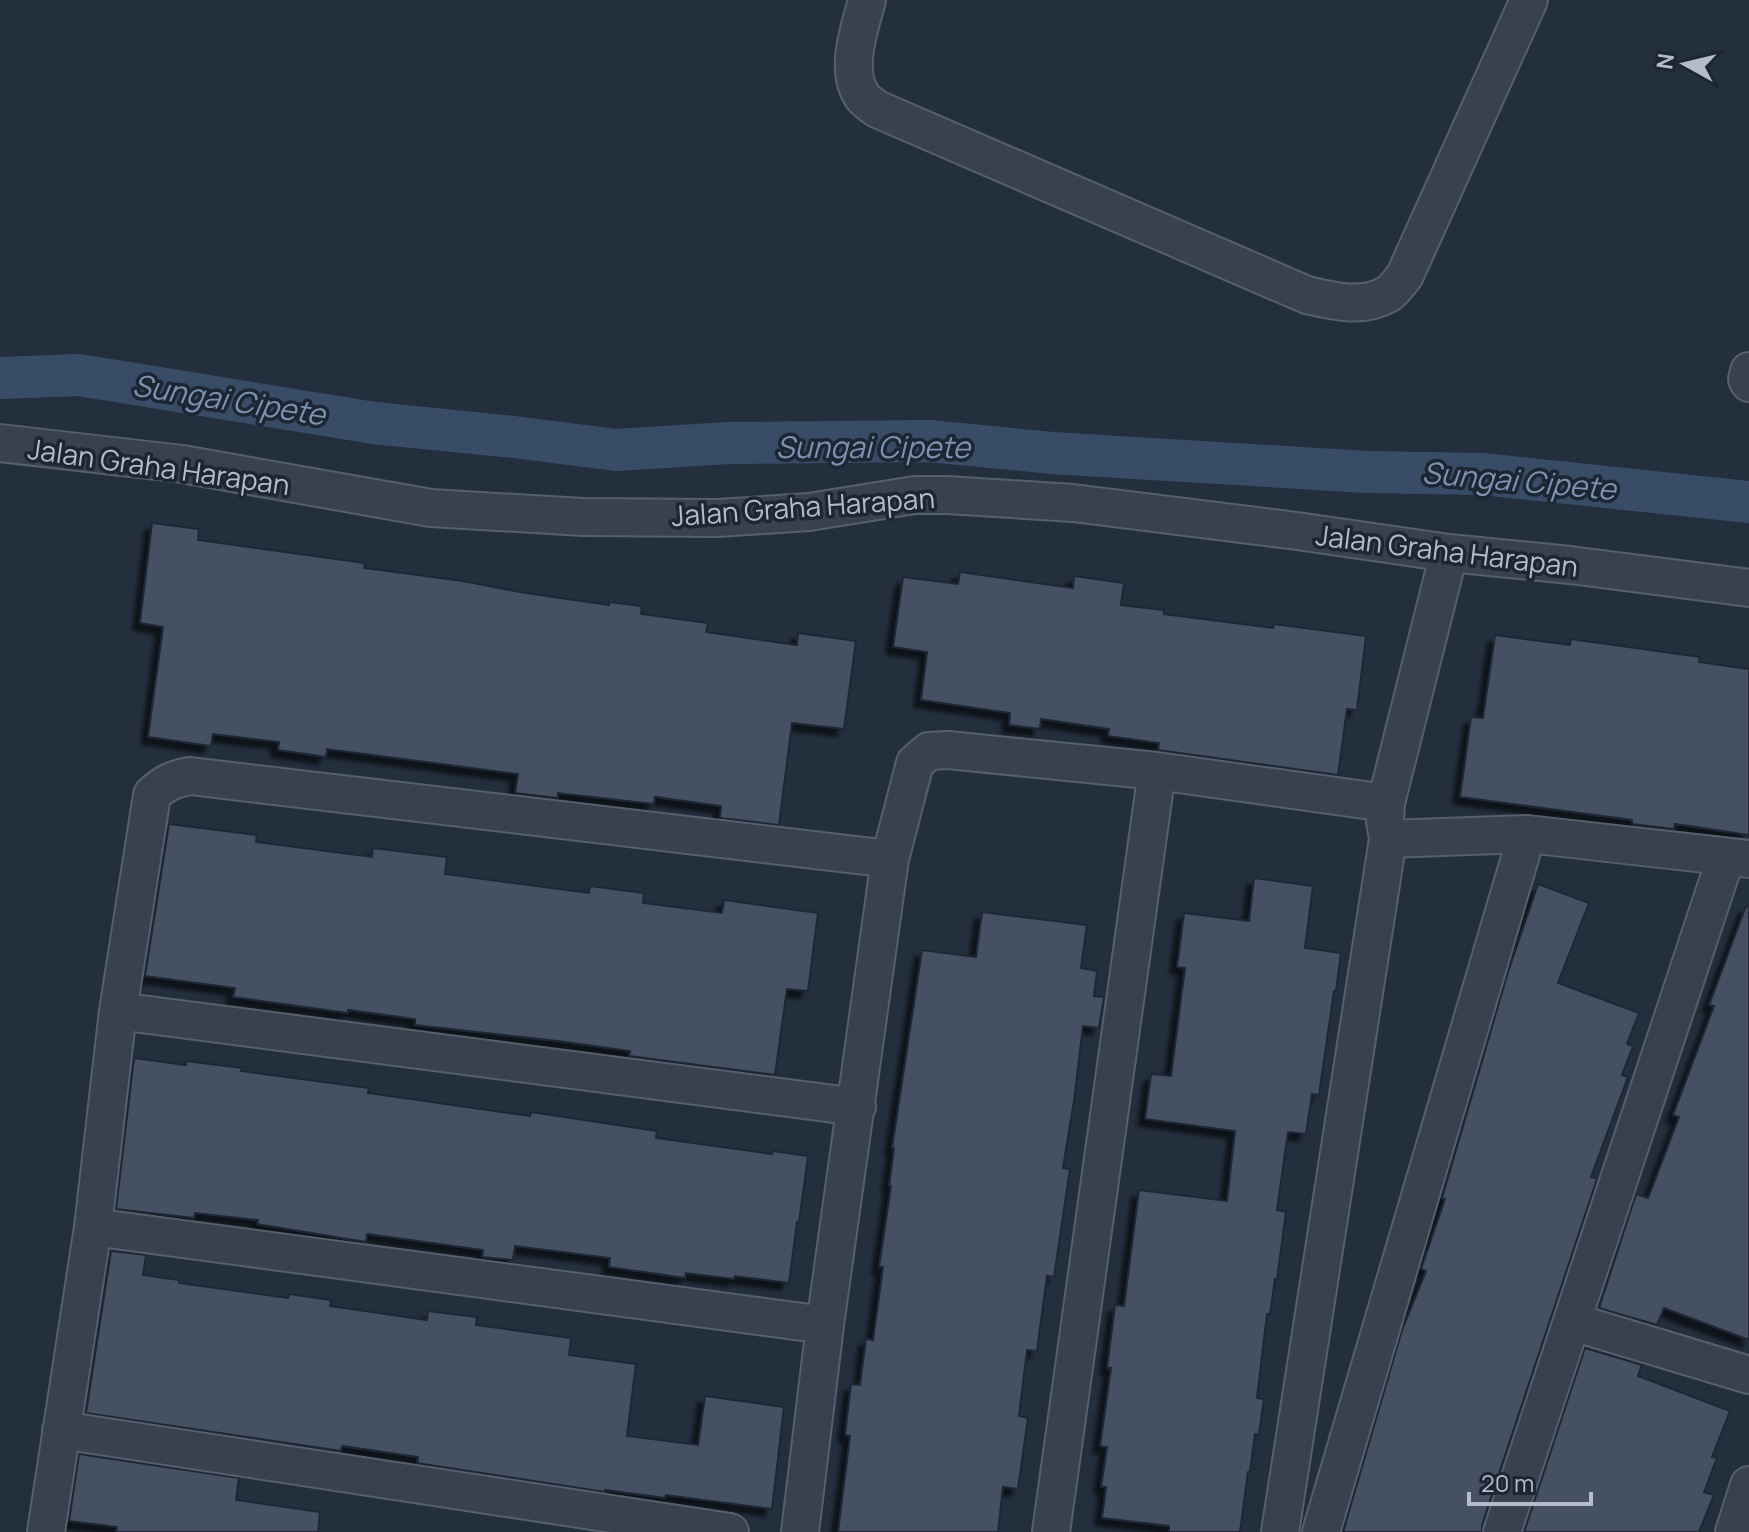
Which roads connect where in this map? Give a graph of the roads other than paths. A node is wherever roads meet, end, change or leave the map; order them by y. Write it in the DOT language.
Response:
graph roads {
  1 [pos="867,0"];
  2 [pos="1529,0"];
  3 [pos="1749,371"];
  4 [pos="1749,383"];
  5 [pos="0,443"];
  6 [pos="1449,553"];
  7 [pos="1749,588"];
  8 [pos="1157,771"];
  9 [pos="1386,803"];
  10 [pos="1527,834"];
  11 [pos="1388,839"];
  12 [pos="1738,858"];
  13 [pos="890,859"];
  14 [pos="118,1011"];
  15 [pos="857,1107"];
  16 [pos="93,1227"];
  17 [pos="1573,1322"];
  18 [pos="825,1325"];
  19 [pos="1749,1375"];
  20 [pos="61,1430"];
  21 [pos="1749,1485"];
  22 [pos="46,1532"];
  23 [pos="730,1532"];
  24 [pos="800,1532"];
  25 [pos="1051,1532"];
  26 [pos="1280,1532"];
  27 [pos="1321,1532"];
  28 [pos="1502,1532"];
  29 [pos="1734,1532"];
  1 -- 2 [label="street"];
  3 -- 4 [label="street"];
  5 -- 6 [label="street, Jalan Graha Harapan"];
  6 -- 7 [label="street, Jalan Graha Harapan"];
  6 -- 9 [label="street"];
  8 -- 9 [label="street"];
  8 -- 13 [label="street"];
  8 -- 25 [label="street"];
  9 -- 11 [label="street"];
  10 -- 11 [label="street"];
  10 -- 12 [label="street"];
  10 -- 27 [label="street"];
  11 -- 26 [label="street"];
  12 -- 17 [label="street"];
  13 -- 14 [label="street"];
  13 -- 15 [label="street"];
  14 -- 15 [label="street"];
  14 -- 16 [label="street"];
  15 -- 18 [label="street"];
  16 -- 18 [label="street"];
  16 -- 20 [label="street"];
  17 -- 19 [label="street"];
  17 -- 28 [label="street"];
  18 -- 24 [label="street"];
  20 -- 22 [label="street"];
  20 -- 23 [label="street"];
  21 -- 29 [label="street"];
}
